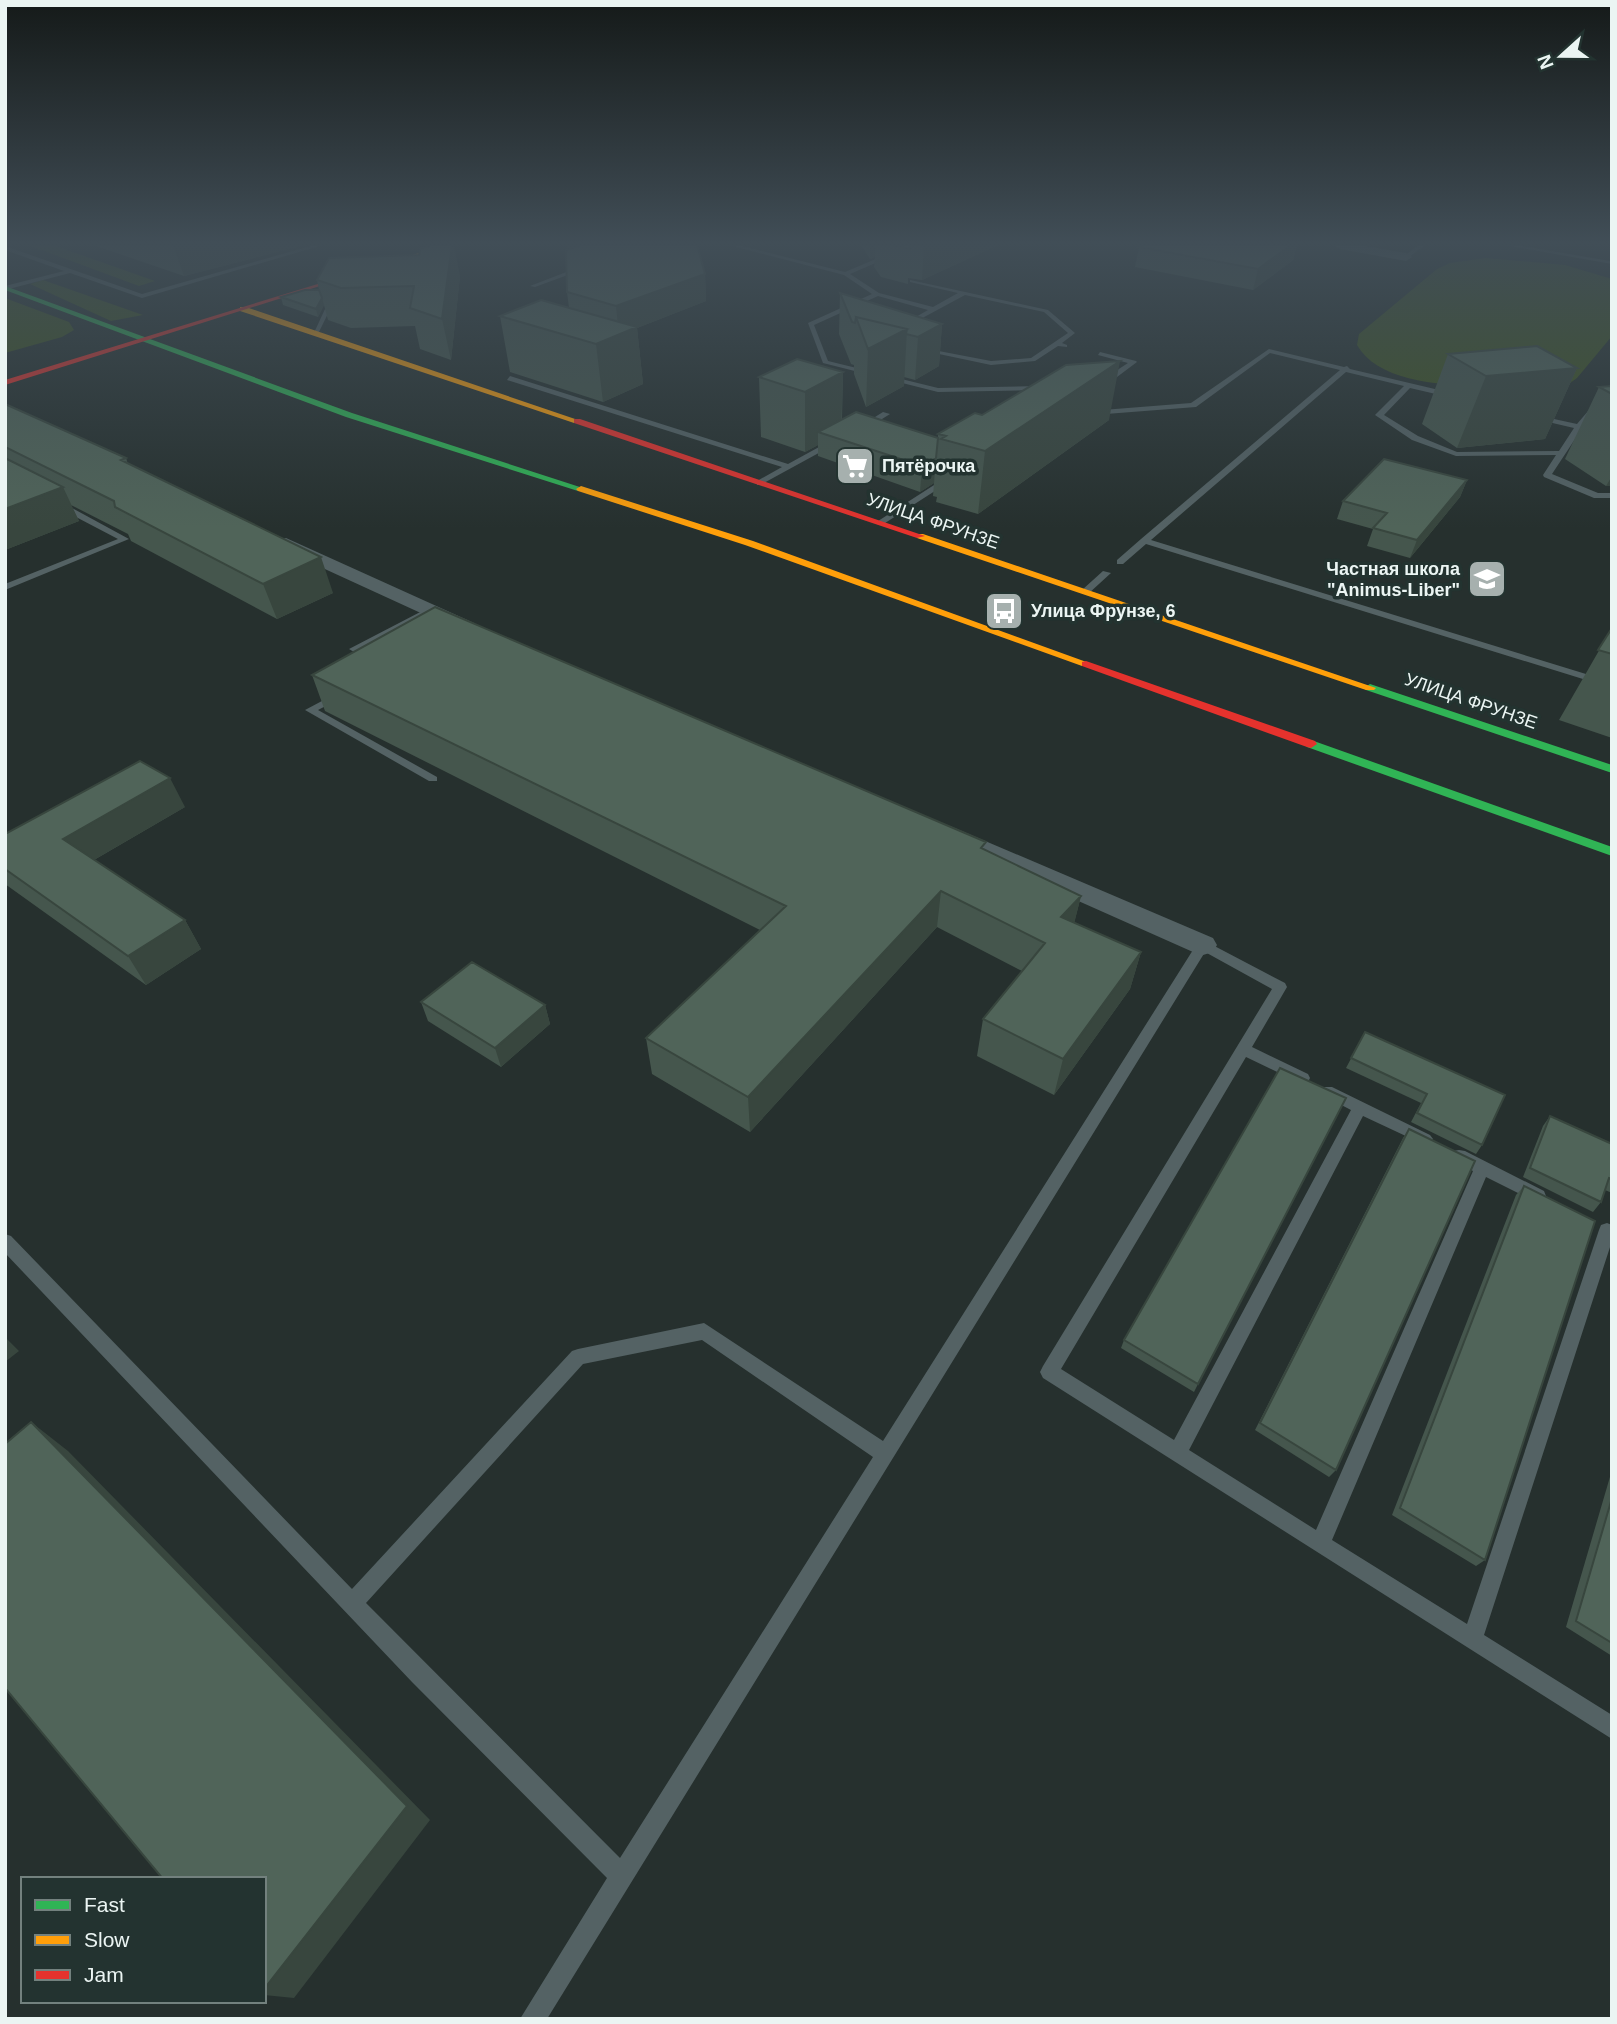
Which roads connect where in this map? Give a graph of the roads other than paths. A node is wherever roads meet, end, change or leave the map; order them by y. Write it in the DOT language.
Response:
graph roads {
  1 [pos="96,339"];
  2 [pos="332,339"];
  3 [pos="816,339"];
  4 [pos="1063,339"];
  5 [pos="144,340"];
  6 [pos="913,343"];
  7 [pos="1057,344"];
  8 [pos="1065,346"];
  9 [pos="1100,354"];
  10 [pos="5,367"];
  11 [pos="1347,369"];
  12 [pos="510,378"];
  13 [pos="5,383"];
  14 [pos="528,384"];
  15 [pos="1409,385"];
  16 [pos="1612,385"];
  17 [pos="1097,387"];
  18 [pos="1057,388"];
  19 [pos="500,396"];
  20 [pos="1461,398"];
  21 [pos="1598,402"];
  22 [pos="1612,405"];
  23 [pos="886,414"];
  24 [pos="1078,414"];
  25 [pos="1527,414"];
  26 [pos="1579,427"];
  27 [pos="850,434"];
  28 [pos="1612,435"];
  29 [pos="838,441"];
  30 [pos="1561,453"];
  31 [pos="789,467"];
  32 [pos="954,476"];
  33 [pos="760,483"];
  34 [pos="1612,495"];
  35 [pos="53,502"];
  36 [pos="879,523"];
  37 [pos="267,536"];
  38 [pos="1144,541"];
  39 [pos="1120,562"];
  40 [pos="1106,573"];
  41 [pos="5,587"];
  42 [pos="1085,592"];
  43 [pos="429,611"];
  44 [pos="490,637"];
  45 [pos="378,661"];
  46 [pos="1612,685"];
  47 [pos="344,692"];
  48 [pos="1612,769"];
  49 [pos="433,779"];
  50 [pos="935,828"];
  51 [pos="1612,852"];
  52 [pos="1203,945"];
  53 [pos="1245,1049"];
  54 [pos="1360,1107"];
  55 [pos="1482,1168"];
  56 [pos="1550,1202"];
  57 [pos="1605,1229"];
  58 [pos="5,1241"];
  59 [pos="1177,1453"];
  60 [pos="886,1454"];
  61 [pos="1320,1544"];
  62 [pos="352,1603"];
  63 [pos="1472,1640"];
  64 [pos="1612,1728"];
  65 [pos="622,1876"];
  66 [pos="532,2019"];
  1 -- 10 [label="main road"];
  2 -- 19 [label="main road, УЛИЦА ФРУНЗЕ"];
  3 -- 18 [label="lane"];
  4 -- 7 [label="lane"];
  5 -- 13 [label="main road"];
  5 -- 51 [label="main road"];
  6 -- 7 [label="lane"];
  7 -- 8 [label="lane"];
  9 -- 17 [label="lane"];
  11 -- 15 [label="lane"];
  11 -- 24 [label="lane"];
  11 -- 38 [label="lane"];
  12 -- 14 [label="lane"];
  14 -- 19 [label="lane"];
  14 -- 31 [label="lane"];
  15 -- 20 [label="lane"];
  15 -- 30 [label="lane"];
  16 -- 21 [label="lane"];
  19 -- 33 [label="main road, УЛИЦА ФРУНЗЕ"];
  21 -- 22 [label="lane"];
  21 -- 26 [label="lane"];
  23 -- 27 [label="lane"];
  25 -- 26 [label="lane"];
  26 -- 28 [label="lane"];
  26 -- 30 [label="lane"];
  29 -- 31 [label="lane"];
  30 -- 34 [label="lane"];
  31 -- 33 [label="lane"];
  32 -- 36 [label="lane"];
  33 -- 36 [label="main road, УЛИЦА ФРУНЗЕ"];
  35 -- 41 [label="lane"];
  36 -- 42 [label="main road, УЛИЦА ФРУНЗЕ"];
  37 -- 43 [label="street"];
  38 -- 39 [label="lane"];
  38 -- 46 [label="lane"];
  40 -- 42 [label="lane"];
  42 -- 48 [label="main road, УЛИЦА ФРУНЗЕ"];
  43 -- 44 [label="street"];
  43 -- 45 [label="lane"];
  47 -- 49 [label="lane"];
  50 -- 52 [label="street"];
  52 -- 53 [label="lane"];
  52 -- 60 [label="lane"];
  53 -- 54 [label="lane"];
  53 -- 59 [label="lane"];
  54 -- 55 [label="lane"];
  54 -- 59 [label="lane"];
  55 -- 56 [label="lane"];
  55 -- 61 [label="lane"];
  57 -- 63 [label="lane"];
  58 -- 62 [label="lane"];
  59 -- 61 [label="lane"];
  60 -- 62 [label="lane"];
  60 -- 65 [label="lane"];
  61 -- 63 [label="lane"];
  62 -- 65 [label="lane"];
  63 -- 64 [label="lane"];
  65 -- 66 [label="lane"];
}
